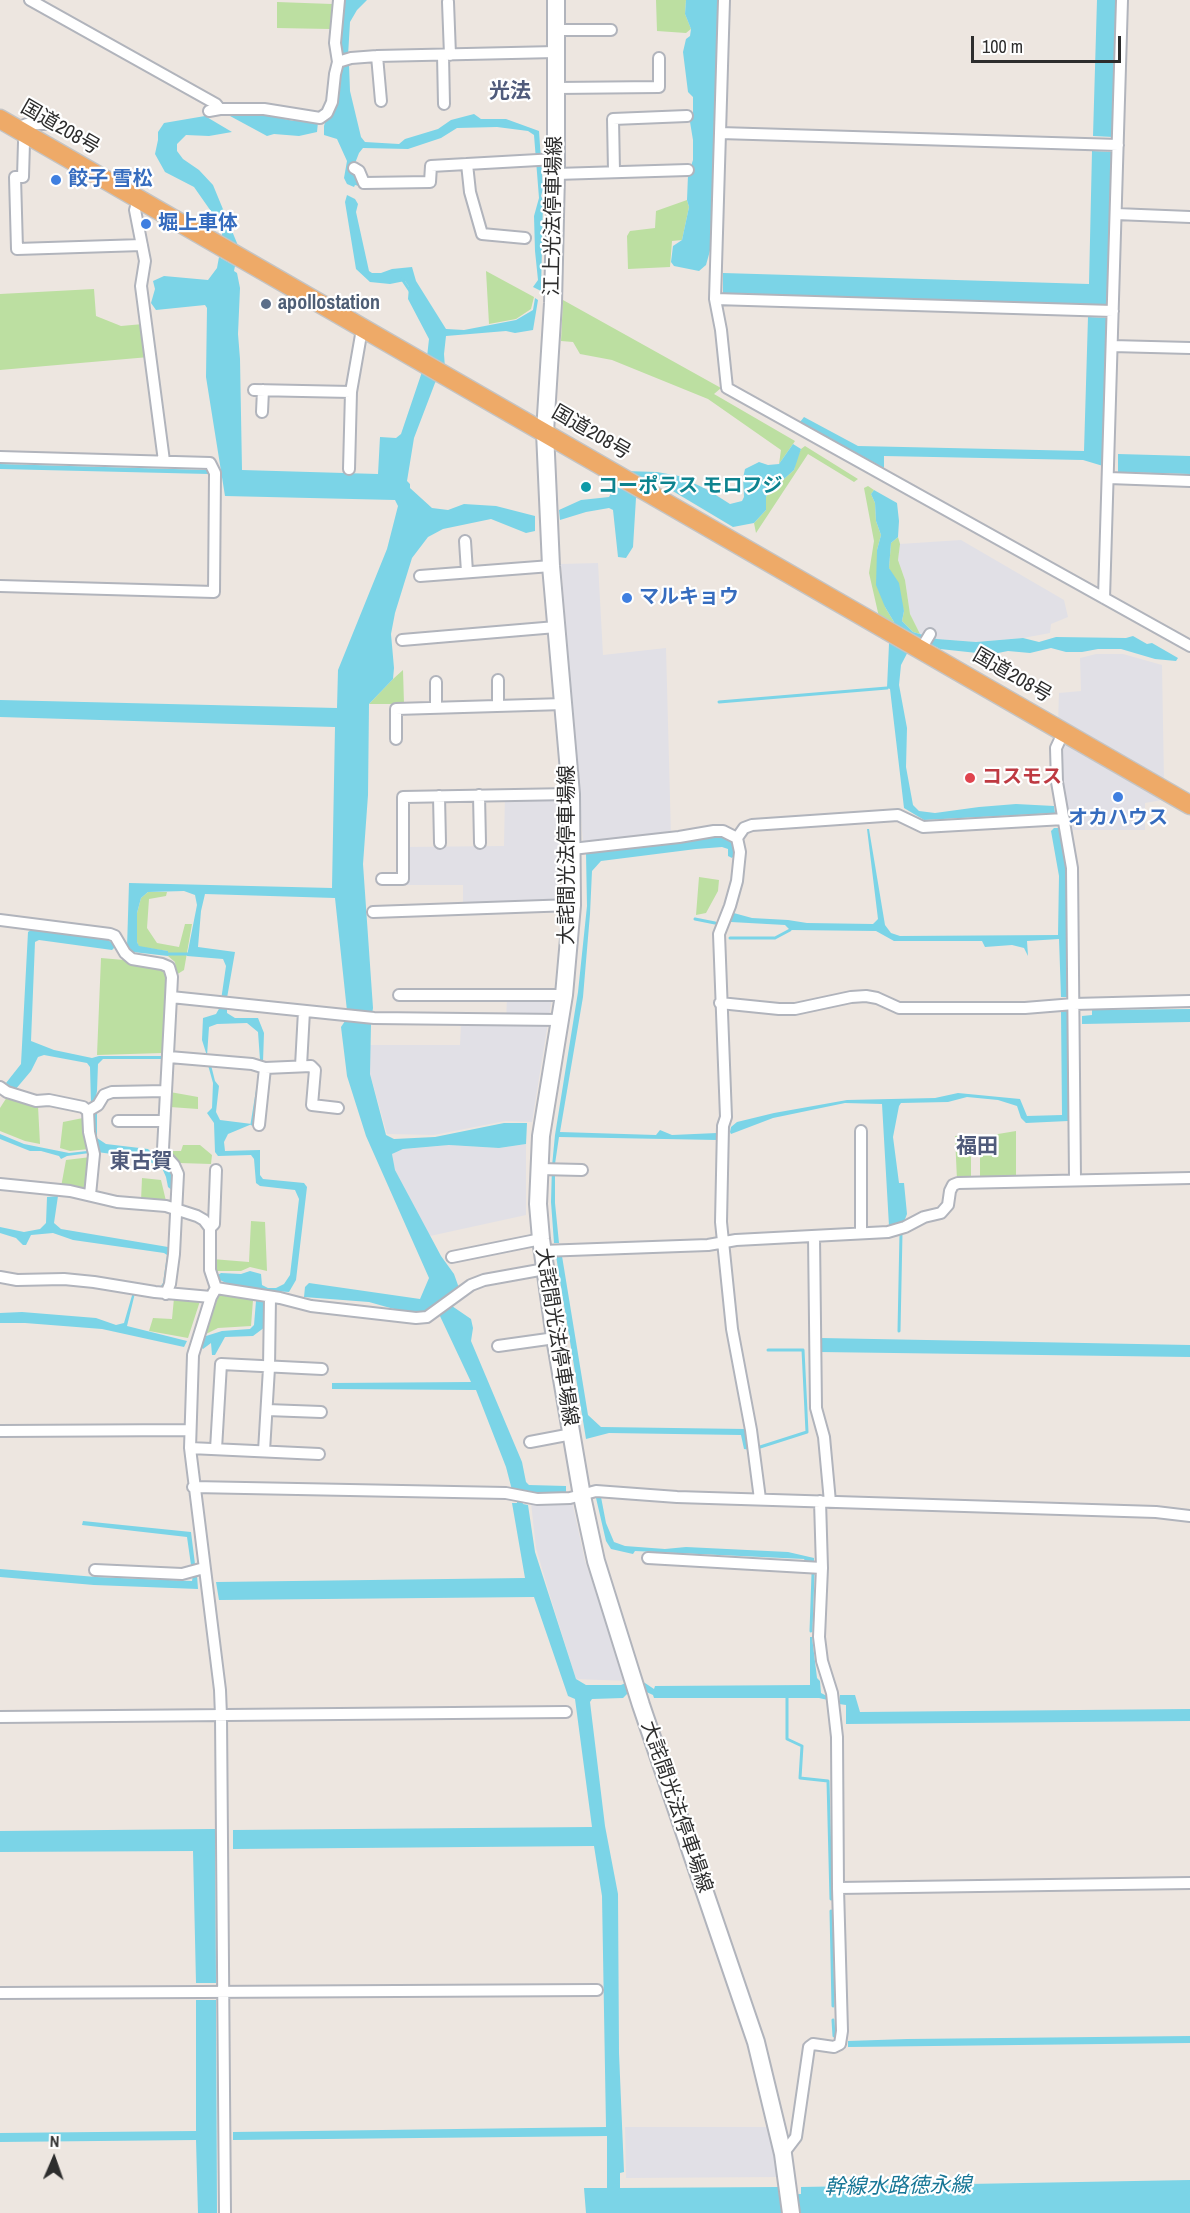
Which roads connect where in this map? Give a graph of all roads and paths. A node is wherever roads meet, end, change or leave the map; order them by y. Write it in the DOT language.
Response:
graph roads {
  1 [pos="30,0"];
  2 [pos="339,0"];
  3 [pos="555,0"];
  4 [pos="724,0"];
  5 [pos="1122,0"];
  6 [pos="448,2"];
  7 [pos="556,30"];
  8 [pos="611,30"];
  9 [pos="556,52"];
  10 [pos="446,55"];
  11 [pos="377,56"];
  12 [pos="659,58"];
  13 [pos="338,62"];
  14 [pos="556,88"];
  15 [pos="381,101"];
  16 [pos="444,104"];
  17 [pos="687,116"];
  18 [pos="0,119"];
  19 [pos="49,124"];
  20 [pos="23,132"];
  21 [pos="720,133"];
  22 [pos="1108,144"];
  23 [pos="467,164"];
  24 [pos="553,164"];
  25 [pos="354,168"];
  26 [pos="688,170"];
  27 [pos="614,171"];
  28 [pos="138,199"];
  29 [pos="1116,214"];
  30 [pos="1190,217"];
  31 [pos="525,238"];
  32 [pos="142,244"];
  33 [pos="715,299"];
  34 [pos="1102,310"];
  35 [pos="362,329"];
  36 [pos="1112,346"];
  37 [pos="1190,348"];
  38 [pos="351,392"];
  39 [pos="262,412"];
  40 [pos="546,432"];
  41 [pos="0,457"];
  42 [pos="164,462"];
  43 [pos="349,469"];
  44 [pos="1109,478"];
  45 [pos="1190,481"];
  46 [pos="465,541"];
  47 [pos="551,566"];
  48 [pos="467,572"];
  49 [pos="420,576"];
  50 [pos="0,586"];
  51 [pos="1104,598"];
  52 [pos="556,627"];
  53 [pos="402,640"];
  54 [pos="1190,646"];
  55 [pos="498,680"];
  56 [pos="436,682"];
  57 [pos="564,704"];
  58 [pos="498,706"];
  59 [pos="436,708"];
  60 [pos="1064,731"];
  61 [pos="396,739"];
  62 [pos="571,794"];
  63 [pos="479,795"];
  64 [pos="439,796"];
  65 [pos="1190,805"];
  66 [pos="1064,819"];
  67 [pos="737,838"];
  68 [pos="440,843"];
  69 [pos="480,843"];
  70 [pos="572,849"];
  71 [pos="382,879"];
  72 [pos="572,905"];
  73 [pos="373,912"];
  74 [pos="0,920"];
  75 [pos="564,994"];
  76 [pos="399,995"];
  77 [pos="171,997"];
  78 [pos="1190,1001"];
  79 [pos="720,1003"];
  80 [pos="1074,1004"];
  81 [pos="304,1011"];
  82 [pos="560,1020"];
  83 [pos="168,1057"];
  84 [pos="301,1066"];
  85 [pos="265,1068"];
  86 [pos="0,1087"];
  87 [pos="166,1091"];
  88 [pos="338,1108"];
  89 [pos="88,1111"];
  90 [pos="118,1121"];
  91 [pos="164,1121"];
  92 [pos="259,1125"];
  93 [pos="861,1131"];
  94 [pos="548,1169"];
  95 [pos="216,1170"];
  96 [pos="582,1170"];
  97 [pos="1190,1178"];
  98 [pos="1075,1179"];
  99 [pos="0,1184"];
  100 [pos="90,1195"];
  101 [pos="177,1209"];
  102 [pos="210,1228"];
  103 [pos="861,1233"];
  104 [pos="814,1236"];
  105 [pos="722,1244"];
  106 [pos="541,1245"];
  107 [pos="452,1257"];
  108 [pos="545,1269"];
  109 [pos="0,1277"];
  110 [pos="213,1292"];
  111 [pos="166,1294"];
  112 [pos="270,1297"];
  113 [pos="555,1338"];
  114 [pos="498,1346"];
  115 [pos="269,1368"];
  116 [pos="322,1369"];
  117 [pos="267,1410"];
  118 [pos="321,1412"];
  119 [pos="190,1430"];
  120 [pos="0,1431"];
  121 [pos="572,1434"];
  122 [pos="530,1442"];
  123 [pos="190,1448"];
  124 [pos="216,1449"];
  125 [pos="264,1451"];
  126 [pos="319,1454"];
  127 [pos="193,1486"];
  128 [pos="582,1496"];
  129 [pos="760,1499"];
  130 [pos="825,1501"];
  131 [pos="1190,1516"];
  132 [pos="648,1558"];
  133 [pos="204,1568"];
  134 [pos="822,1568"];
  135 [pos="95,1570"];
  136 [pos="566,1712"];
  137 [pos="221,1716"];
  138 [pos="0,1717"];
  139 [pos="1190,1883"];
  140 [pos="838,1888"];
  141 [pos="597,1990"];
  142 [pos="224,1991"];
  143 [pos="0,1993"];
  144 [pos="783,2154"];
  145 [pos="225,2213"];
  146 [pos="791,2213"];
  1 -- 13 [label="street"];
  2 -- 13 [label="street"];
  3 -- 7 [label="main road, 江上光法停車場線"];
  4 -- 21 [label="street"];
  5 -- 22 [label="street"];
  6 -- 10 [label="street"];
  7 -- 8 [label="street"];
  7 -- 9 [label="main road, 江上光法停車場線"];
  9 -- 10 [label="street"];
  9 -- 14 [label="main road, 江上光法停車場線"];
  10 -- 11 [label="street"];
  10 -- 16 [label="street"];
  11 -- 13 [label="street"];
  11 -- 15 [label="street"];
  12 -- 14 [label="street"];
  14 -- 24 [label="main road, 江上光法停車場線"];
  17 -- 27 [label="street"];
  18 -- 20 [label="highway, 国道208号"];
  19 -- 20 [label="street"];
  20 -- 28 [label="highway, 国道208号"];
  20 -- 32 [label="street"];
  21 -- 22 [label="street"];
  21 -- 33 [label="street"];
  22 -- 29 [label="street"];
  23 -- 24 [label="street"];
  23 -- 25 [label="street"];
  23 -- 31 [label="street"];
  24 -- 27 [label="street"];
  24 -- 40 [label="main road, 江上光法停車場線"];
  26 -- 27 [label="street"];
  28 -- 32 [label="street"];
  28 -- 35 [label="highway, 国道208号"];
  29 -- 30 [label="street"];
  29 -- 34 [label="street"];
  32 -- 42 [label="street"];
  33 -- 34 [label="street"];
  33 -- 51 [label="street"];
  34 -- 36 [label="street"];
  35 -- 38 [label="street"];
  35 -- 40 [label="highway, 国道208号"];
  36 -- 37 [label="street"];
  36 -- 44 [label="street"];
  38 -- 39 [label="street"];
  38 -- 43 [label="street"];
  40 -- 47 [label="main road, 大詫間光法停車場線"];
  40 -- 60 [label="highway, 国道208号"];
  41 -- 42 [label="street"];
  42 -- 50 [label="street"];
  44 -- 45 [label="street"];
  44 -- 51 [label="street"];
  46 -- 48 [label="street"];
  47 -- 48 [label="street"];
  47 -- 52 [label="main road, 大詫間光法停車場線"];
  48 -- 49 [label="street"];
  51 -- 54 [label="street"];
  52 -- 53 [label="street"];
  52 -- 57 [label="main road, 大詫間光法停車場線"];
  55 -- 58 [label="street"];
  56 -- 59 [label="street"];
  57 -- 58 [label="street"];
  57 -- 62 [label="main road, 大詫間光法停車場線"];
  58 -- 59 [label="street"];
  59 -- 61 [label="street"];
  60 -- 65 [label="highway, 国道208号"];
  60 -- 66 [label="street"];
  62 -- 63 [label="street"];
  62 -- 70 [label="main road, 大詫間光法停車場線"];
  63 -- 64 [label="street"];
  63 -- 69 [label="street"];
  64 -- 68 [label="street"];
  64 -- 71 [label="street"];
  66 -- 67 [label="street"];
  66 -- 80 [label="street"];
  67 -- 70 [label="street"];
  67 -- 79 [label="street"];
  70 -- 72 [label="main road, 大詫間光法停車場線"];
  72 -- 73 [label="street"];
  72 -- 75 [label="main road, 大詫間光法停車場線"];
  74 -- 77 [label="street"];
  75 -- 76 [label="street"];
  75 -- 82 [label="main road, 大詫間光法停車場線"];
  77 -- 81 [label="street"];
  77 -- 83 [label="street"];
  78 -- 80 [label="street"];
  79 -- 80 [label="street"];
  79 -- 105 [label="street"];
  80 -- 98 [label="street"];
  81 -- 82 [label="street"];
  81 -- 84 [label="street"];
  82 -- 94 [label="main road, 大詫間光法停車場線"];
  83 -- 85 [label="street"];
  83 -- 87 [label="street"];
  84 -- 85 [label="street"];
  84 -- 88 [label="street"];
  85 -- 92 [label="street"];
  86 -- 89 [label="street"];
  87 -- 89 [label="street"];
  87 -- 91 [label="street"];
  89 -- 100 [label="street"];
  90 -- 91 [label="street"];
  91 -- 101 [label="street"];
  93 -- 103 [label="street"];
  94 -- 96 [label="street"];
  94 -- 106 [label="main road, 大詫間光法停車場線"];
  95 -- 102 [label="street"];
  97 -- 98 [label="street"];
  98 -- 103 [label="street"];
  99 -- 100 [label="street"];
  100 -- 101 [label="street"];
  101 -- 102 [label="street"];
  101 -- 111 [label="street"];
  102 -- 110 [label="street"];
  103 -- 104 [label="street"];
  104 -- 105 [label="street"];
  104 -- 130 [label="street"];
  105 -- 106 [label="street"];
  105 -- 129 [label="street"];
  106 -- 107 [label="street"];
  106 -- 108 [label="main road, 大詫間光法停車場線"];
  108 -- 112 [label="street"];
  108 -- 113 [label="main road, 大詫間光法停車場線"];
  109 -- 111 [label="street"];
  110 -- 111 [label="street"];
  110 -- 112 [label="street"];
  110 -- 119 [label="street"];
  112 -- 115 [label="street"];
  113 -- 114 [label="street"];
  113 -- 121 [label="main road, 大詫間光法停車場線"];
  115 -- 116 [label="street"];
  115 -- 117 [label="street"];
  115 -- 124 [label="street"];
  117 -- 118 [label="street"];
  117 -- 125 [label="street"];
  119 -- 120 [label="street"];
  119 -- 123 [label="street"];
  121 -- 122 [label="street"];
  121 -- 128 [label="main road, 大詫間光法停車場線"];
  123 -- 124 [label="street"];
  123 -- 127 [label="street"];
  124 -- 125 [label="street"];
  125 -- 126 [label="street"];
  127 -- 128 [label="street"];
  127 -- 133 [label="street"];
  128 -- 129 [label="street"];
  128 -- 144 [label="main road, 大詫間光法停車場線"];
  129 -- 130 [label="street"];
  130 -- 131 [label="street"];
  130 -- 134 [label="street"];
  132 -- 134 [label="street"];
  133 -- 135 [label="street"];
  133 -- 137 [label="street"];
  134 -- 140 [label="street"];
  136 -- 137 [label="street"];
  137 -- 138 [label="street"];
  137 -- 142 [label="street"];
  139 -- 140 [label="street"];
  140 -- 144 [label="street"];
  141 -- 142 [label="street"];
  142 -- 143 [label="street"];
  142 -- 145 [label="street"];
  144 -- 146 [label="main road, 大詫間光法停車場線"];
}
